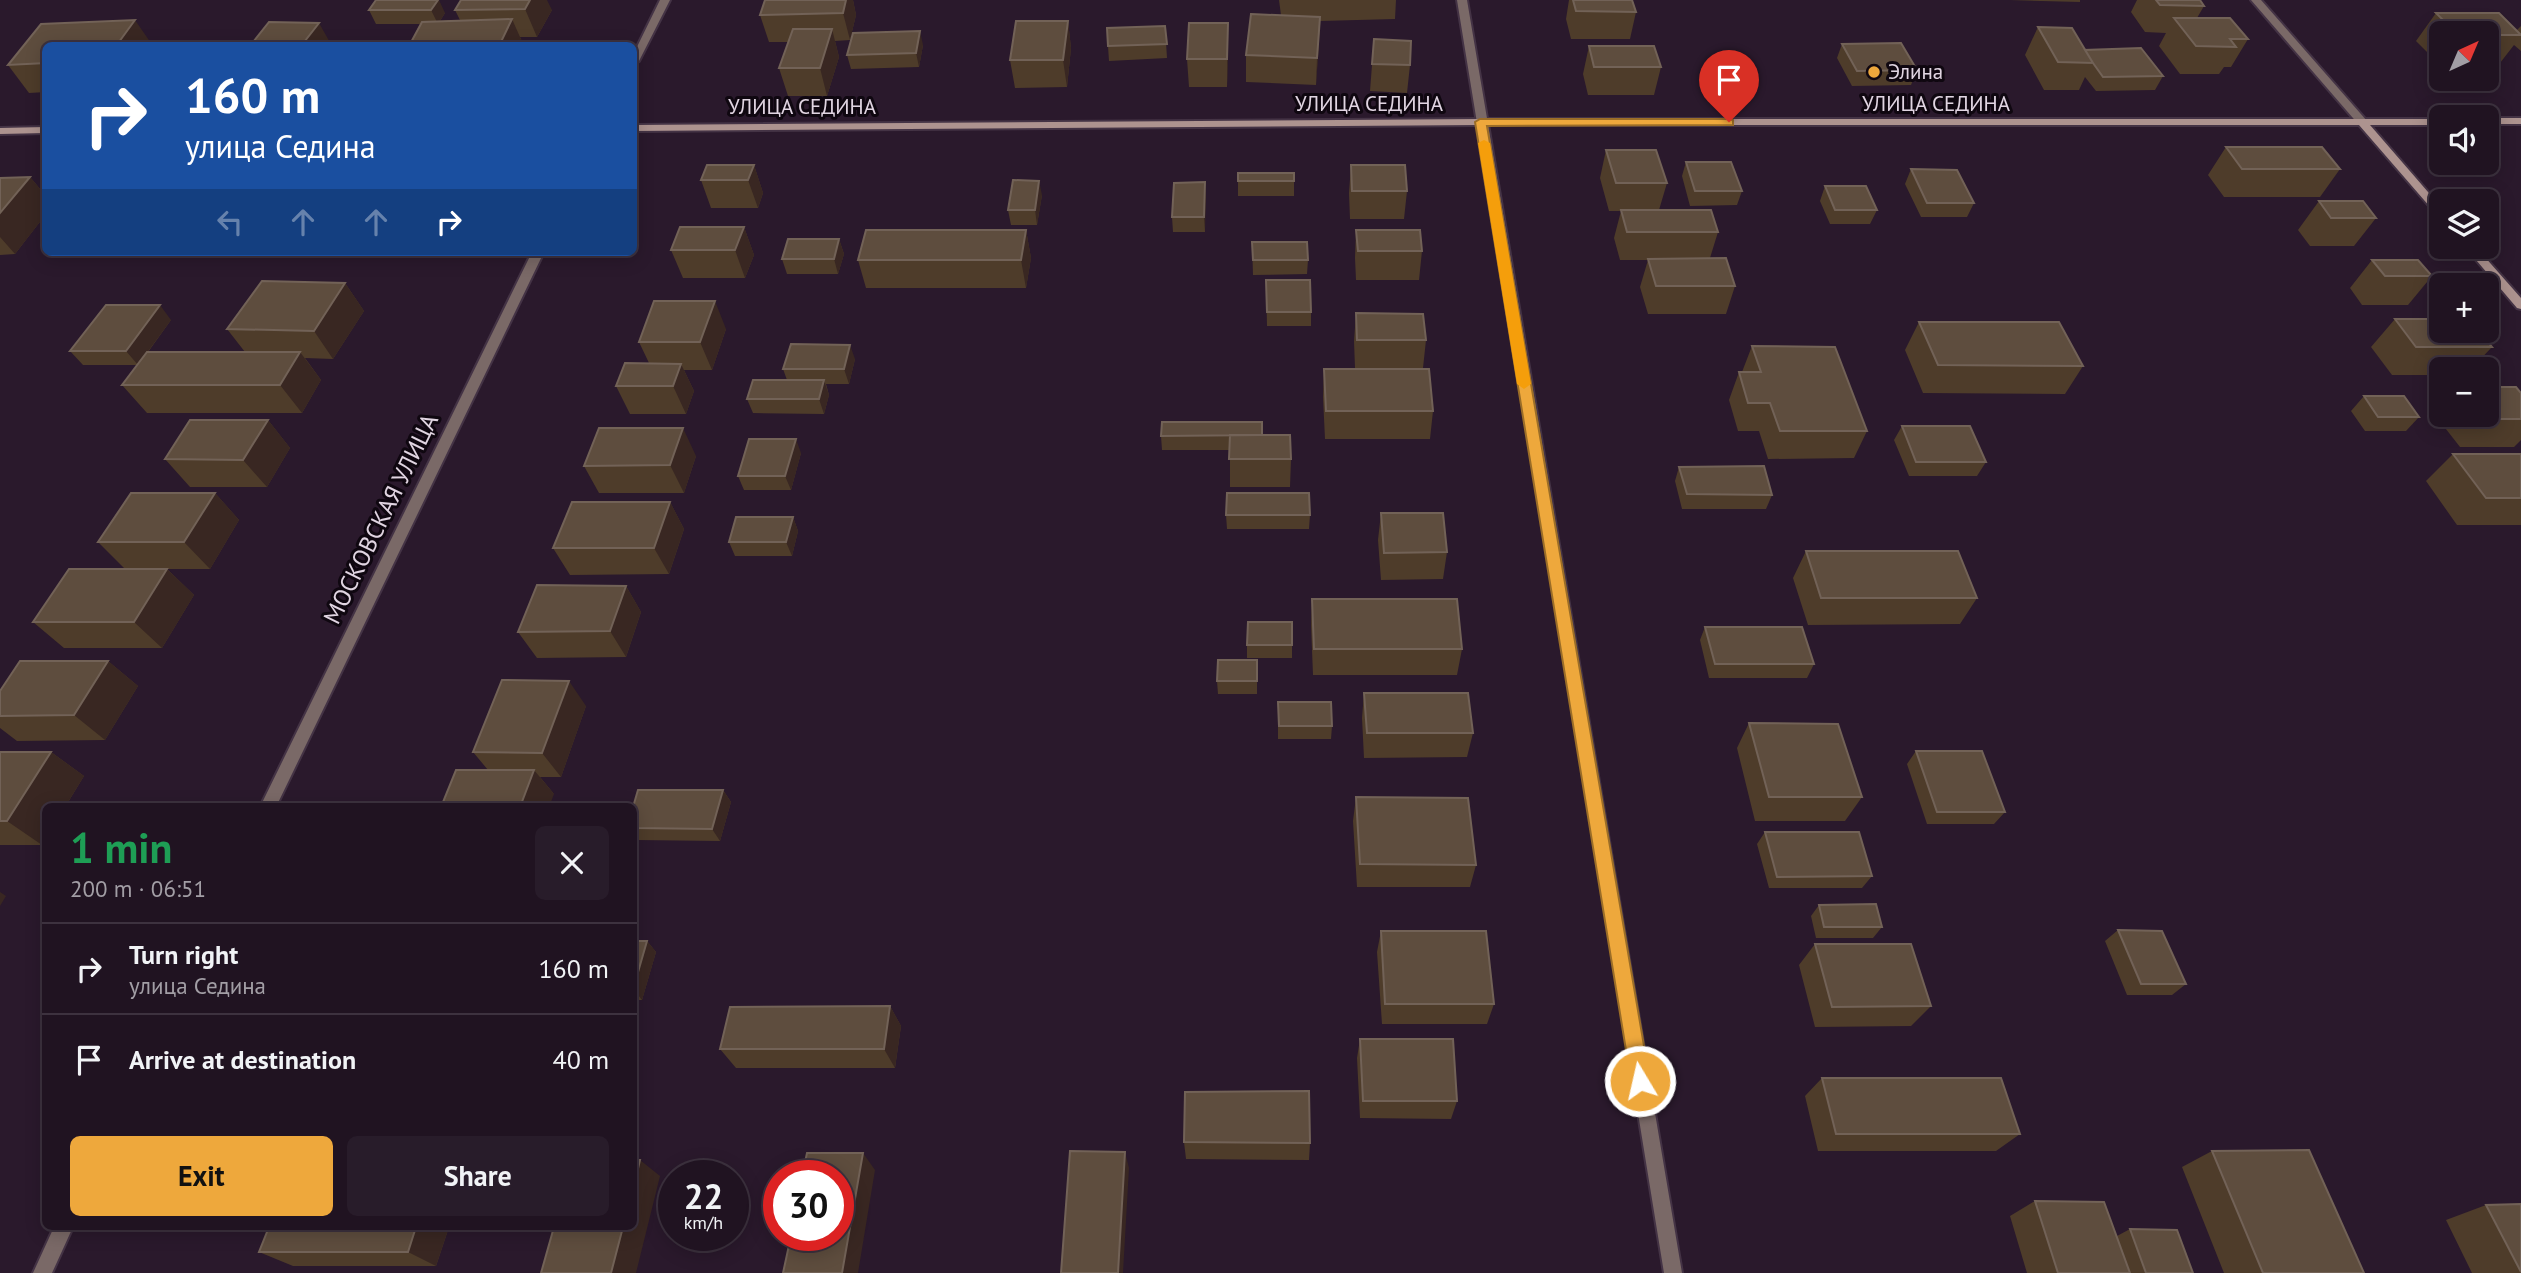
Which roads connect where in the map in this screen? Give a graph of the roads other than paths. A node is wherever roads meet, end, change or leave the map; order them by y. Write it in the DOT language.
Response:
graph roads {
  1 [pos="665,0"];
  2 [pos="1462,0"];
  3 [pos="2256,0"];
  4 [pos="637,55"];
  5 [pos="2499,121"];
  6 [pos="2521,121"];
  7 [pos="1480,122"];
  8 [pos="2429,122"];
  9 [pos="2363,123"];
  10 [pos="637,128"];
  11 [pos="42,130"];
  12 [pos="0,131"];
  13 [pos="2429,199"];
  14 [pos="536,256"];
  15 [pos="2481,259"];
  16 [pos="2521,305"];
  17 [pos="270,803"];
  18 [pos="62,1230"];
  19 [pos="41,1273"];
  20 [pos="1673,1273"];
  1 -- 4 [label="street"];
  2 -- 7 [label="street"];
  3 -- 9 [label="street"];
  5 -- 6 [label="main road"];
  7 -- 9 [label="main road, УЛИЦА СЕДИНА"];
  7 -- 10 [label="main road, УЛИЦА СЕДИНА"];
  7 -- 20 [label="street"];
  8 -- 9 [label="main road, УЛИЦА СЕДИНА"];
  9 -- 13 [label="main road"];
  11 -- 12 [label="main road"];
  14 -- 17 [label="street, МОСКОВСКАЯ УЛИЦА"];
  15 -- 16 [label="main road"];
  18 -- 19 [label="street"];
}
